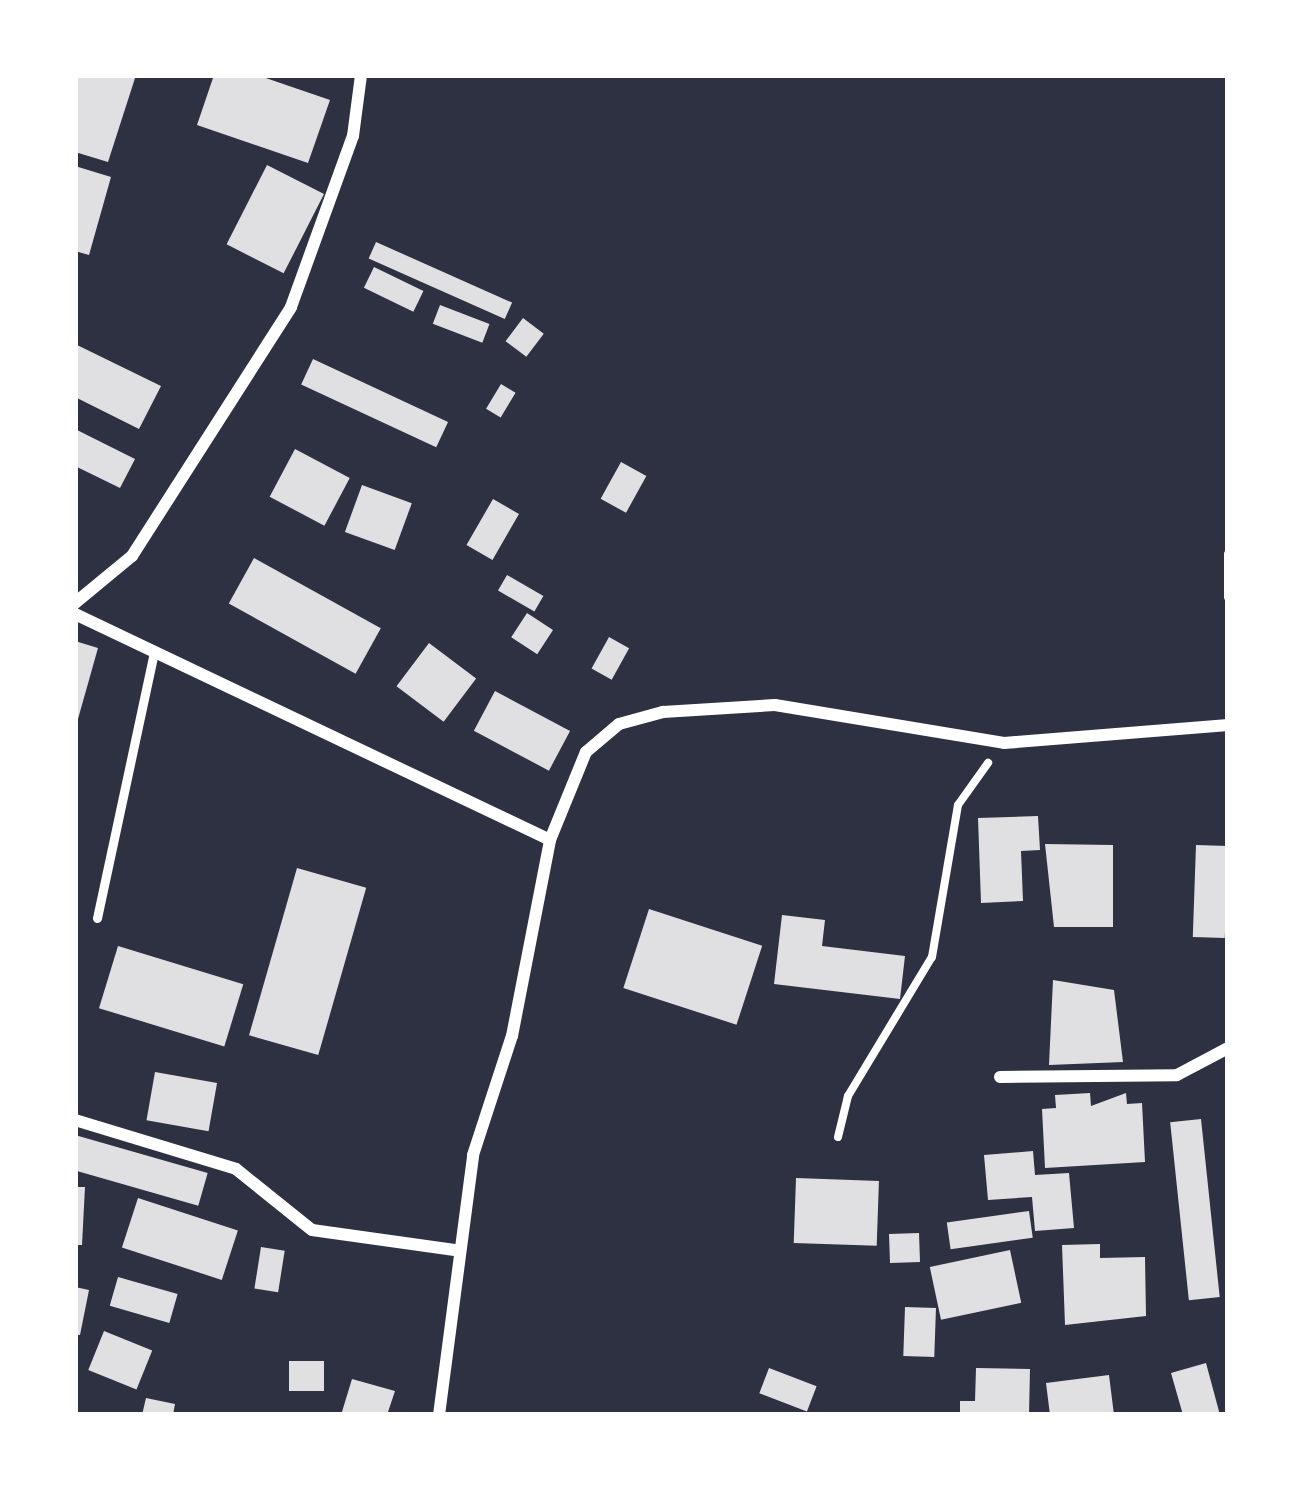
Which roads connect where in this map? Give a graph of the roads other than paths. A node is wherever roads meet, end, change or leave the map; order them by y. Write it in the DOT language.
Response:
graph roads {
  1 [pos="361,75"];
  2 [pos="75,603"];
  3 [pos="75,614"];
  4 [pos="154,653"];
  5 [pos="1228,725"];
  6 [pos="550,840"];
  7 [pos="98,918"];
  8 [pos="1228,1048"];
  9 [pos="1000,1077"];
  10 [pos="75,1120"];
  11 [pos="455,1250"];
  12 [pos="439,1415"];
  1 -- 2 [label="street"];
  3 -- 4 [label="street"];
  4 -- 6 [label="street"];
  4 -- 7 [label="lane"];
  5 -- 6 [label="street"];
  6 -- 11 [label="street"];
  8 -- 9 [label="street"];
  10 -- 11 [label="street"];
  11 -- 12 [label="street"];
}
